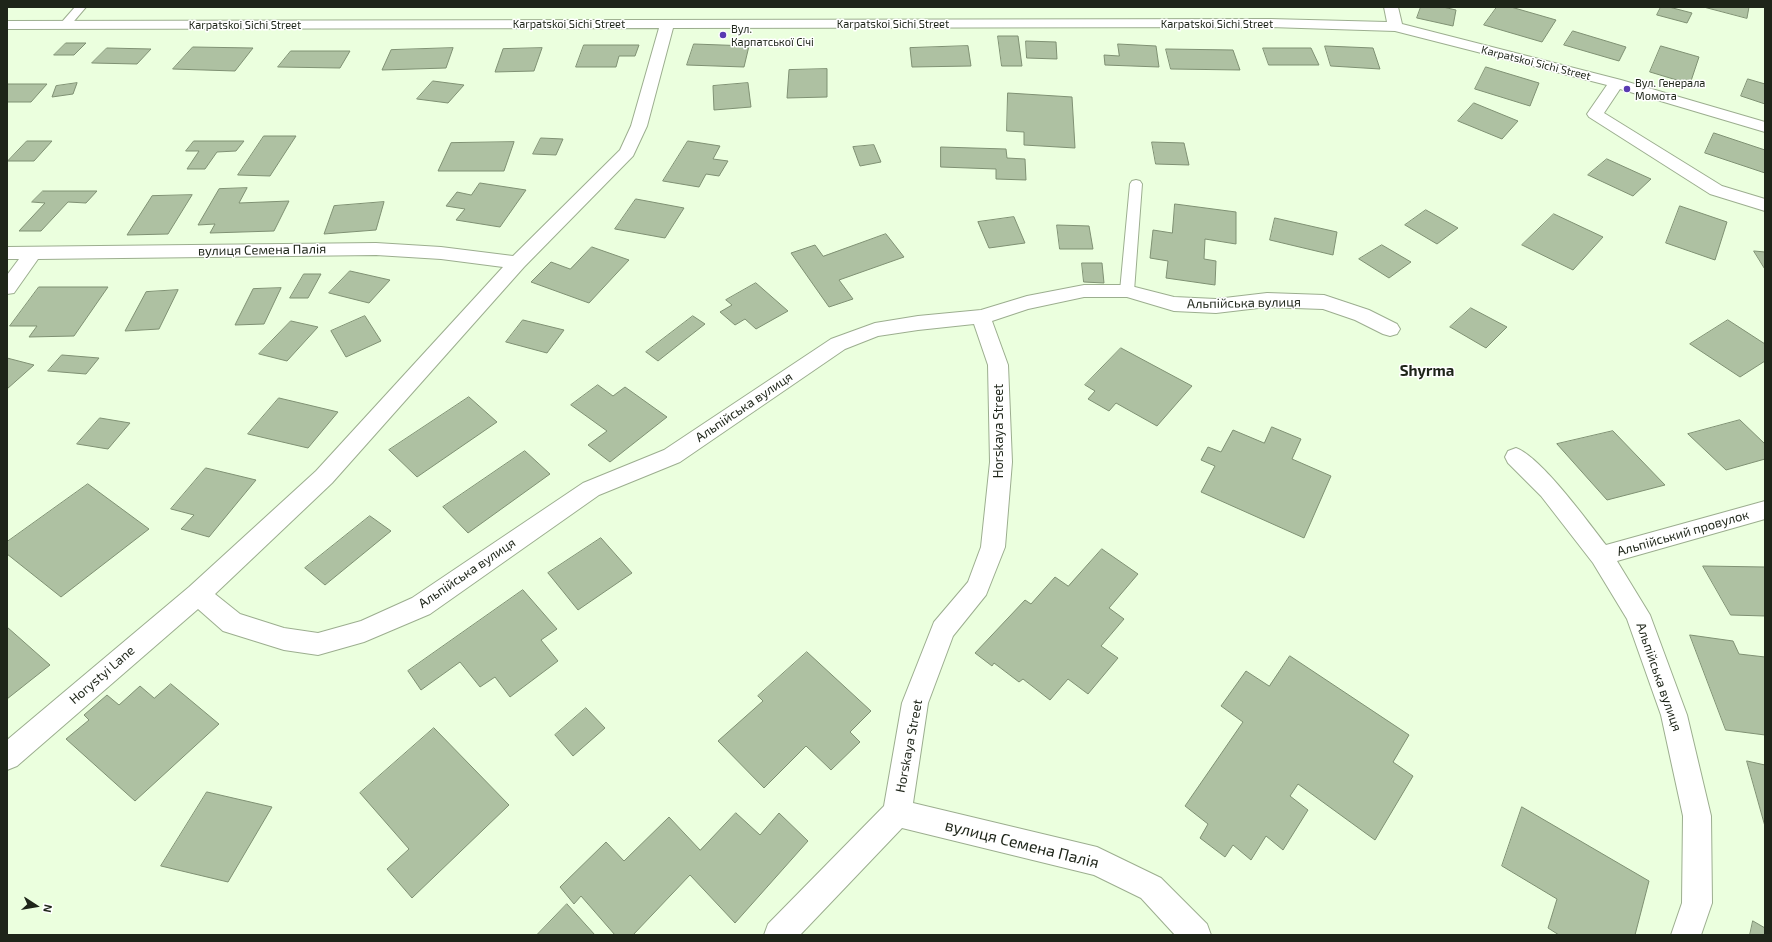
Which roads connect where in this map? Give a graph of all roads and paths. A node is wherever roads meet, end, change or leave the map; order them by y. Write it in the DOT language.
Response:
graph roads {
  1 [pos="80,7"];
  2 [pos="1391,7"];
  3 [pos="668,24"];
  4 [pos="7,25"];
  5 [pos="65,25"];
  6 [pos="1395,27"];
  7 [pos="1616,83"];
  8 [pos="1765,127"];
  9 [pos="1136,184"];
  10 [pos="1765,205"];
  11 [pos="7,253"];
  12 [pos="33,253"];
  13 [pos="517,263"];
  14 [pos="7,288"];
  15 [pos="1127,291"];
  16 [pos="981,317"];
  17 [pos="1390,329"];
  18 [pos="1516,457"];
  19 [pos="1765,510"];
  20 [pos="1601,556"];
  21 [pos="198,594"];
  22 [pos="7,757"];
  23 [pos="897,812"];
  24 [pos="779,935"];
  25 [pos="1196,935"];
  26 [pos="1686,935"];
  1 -- 5 [label="lane"];
  2 -- 6 [label="street"];
  3 -- 5 [label="street, Karpatskoi Sichi Street"];
  3 -- 6 [label="street, Karpatskoi Sichi Street"];
  3 -- 13 [label="street"];
  4 -- 5 [label="street, Karpatskoi Sichi Street"];
  6 -- 7 [label="street, Karpatskoi Sichi Street"];
  7 -- 8 [label="street, Karpatskoi Sichi Street"];
  7 -- 10 [label="street"];
  9 -- 15 [label="lane"];
  11 -- 12 [label="street, вулиця Семена Палія"];
  12 -- 13 [label="street, вулиця Семена Палія"];
  12 -- 14 [label="street"];
  13 -- 21 [label="street"];
  15 -- 16 [label="street, Альпійська вулиця"];
  15 -- 17 [label="street, Альпійська вулиця"];
  16 -- 21 [label="street, Альпійська вулиця"];
  16 -- 23 [label="street, Horskaya Street"];
  18 -- 20 [label="street, Альпійська вулиця"];
  19 -- 20 [label="street, Альпійський провулок"];
  20 -- 26 [label="street, Альпійська вулиця"];
  21 -- 22 [label="street, Horystyi Lane"];
  23 -- 24 [label="street"];
  23 -- 25 [label="street, вулиця Семена Палія"];
}
